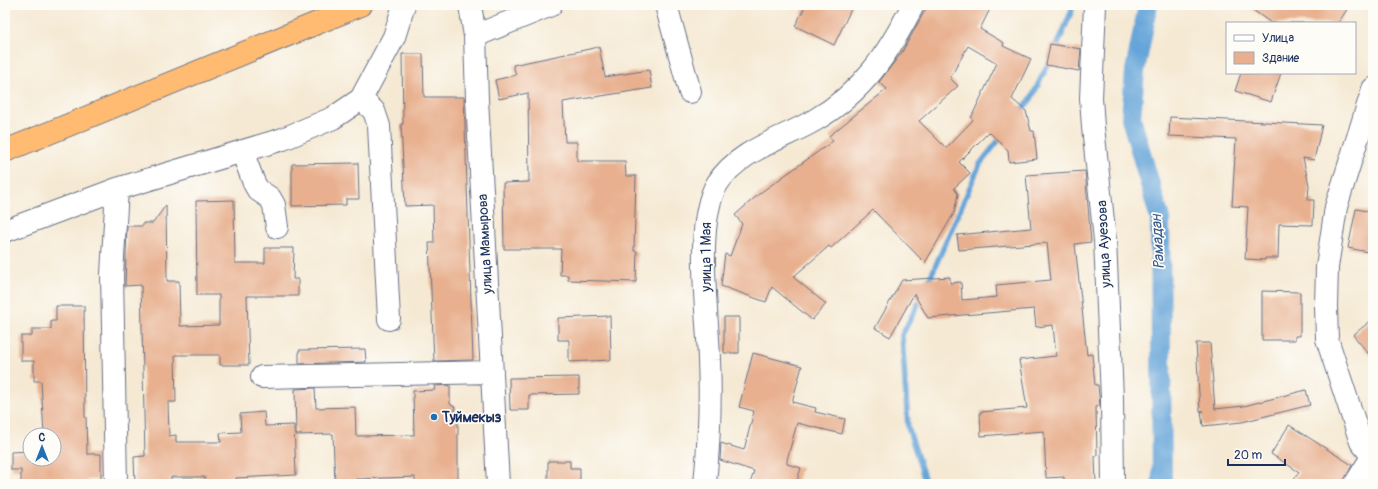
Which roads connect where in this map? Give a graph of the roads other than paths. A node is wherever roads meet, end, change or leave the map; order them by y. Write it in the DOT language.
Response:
graph roads {
  1 [pos="361,5"];
  2 [pos="404,5"];
  3 [pos="470,5"];
  4 [pos="551,5"];
  5 [pos="666,5"];
  6 [pos="913,5"];
  7 [pos="1095,5"];
  8 [pos="475,36"];
  9 [pos="1373,89"];
  10 [pos="690,92"];
  11 [pos="361,99"];
  12 [pos="5,151"];
  13 [pos="242,151"];
  14 [pos="117,189"];
  15 [pos="277,227"];
  16 [pos="5,231"];
  17 [pos="389,319"];
  18 [pos="492,372"];
  19 [pos="262,376"];
  20 [pos="1373,457"];
  21 [pos="116,484"];
  22 [pos="498,484"];
  23 [pos="705,484"];
  24 [pos="1113,484"];
  25 [pos="1356,484"];
  1 -- 12 [label="highway"];
  2 -- 11 [label="street"];
  3 -- 8 [label="street, улица Мамырова"];
  4 -- 8 [label="street"];
  5 -- 10 [label="street"];
  6 -- 23 [label="street, улица 1 Мая"];
  7 -- 24 [label="street, улица Ауезова"];
  8 -- 18 [label="street, улица Мамырова"];
  9 -- 20 [label="street"];
  11 -- 13 [label="street"];
  11 -- 17 [label="street"];
  13 -- 14 [label="street"];
  13 -- 15 [label="street"];
  14 -- 16 [label="street"];
  14 -- 21 [label="street"];
  18 -- 19 [label="street"];
  18 -- 22 [label="street, улица Мамырова"];
  20 -- 25 [label="street"];
}
